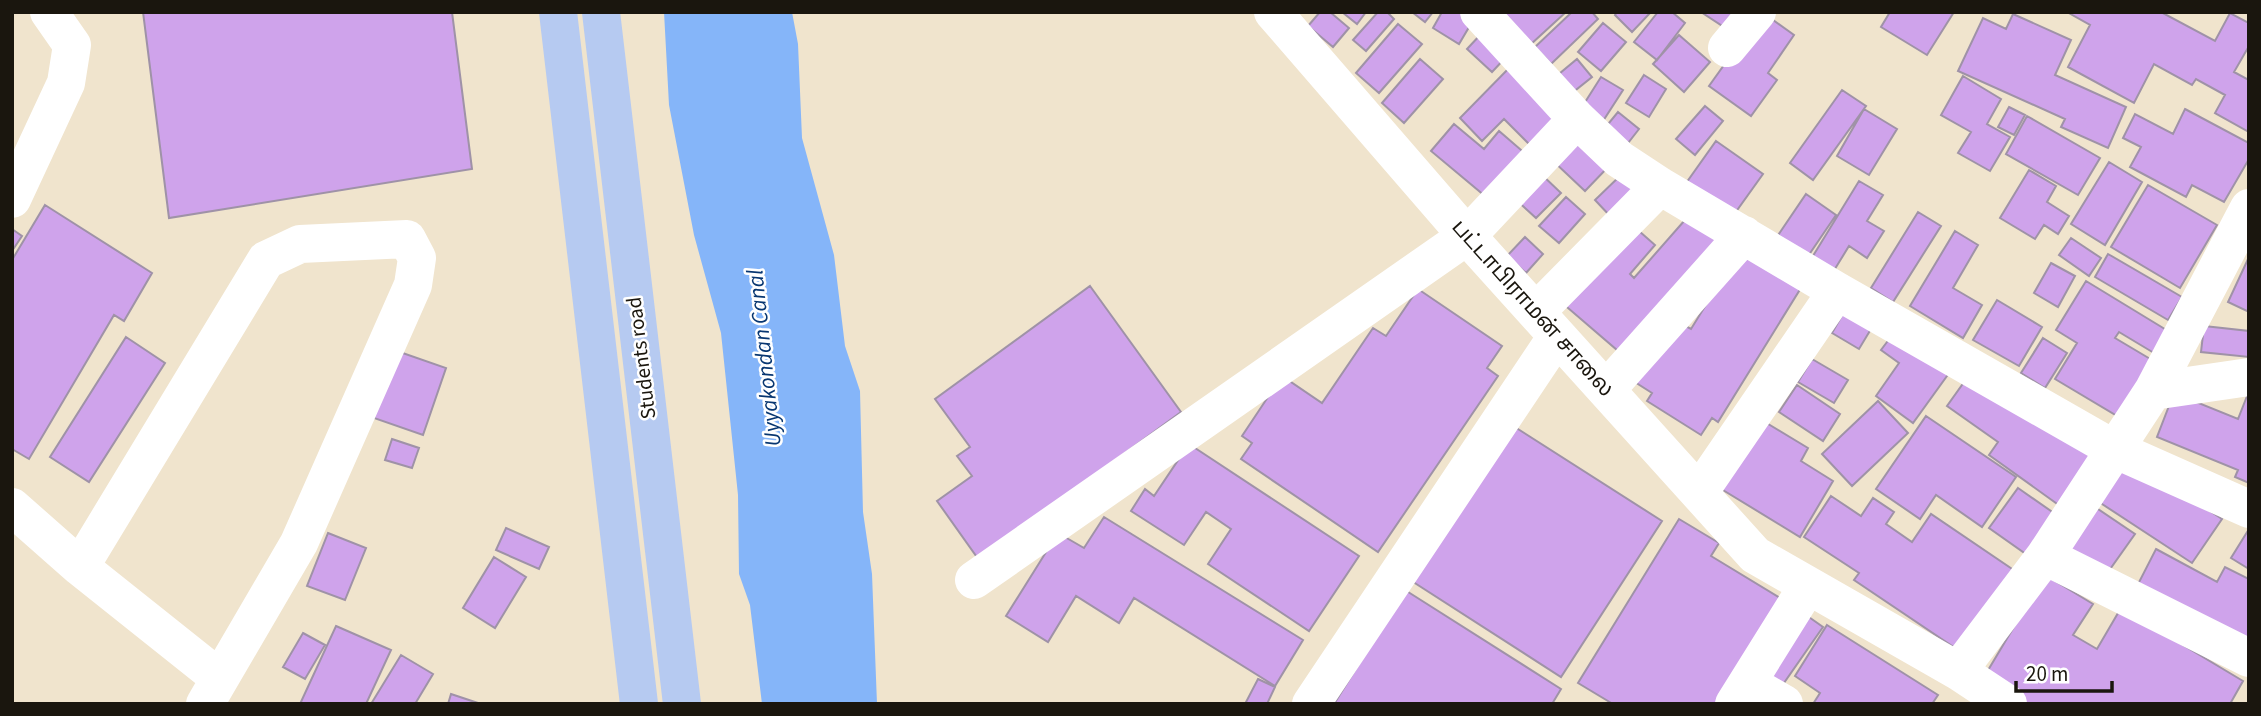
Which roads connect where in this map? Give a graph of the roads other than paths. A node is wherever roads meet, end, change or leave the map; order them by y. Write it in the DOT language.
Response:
graph roads {
  1 [pos="49,12"];
  2 [pos="558,12"];
  3 [pos="601,12"];
  4 [pos="1273,12"];
  5 [pos="1479,12"];
  6 [pos="1757,12"];
  7 [pos="1727,48"];
  8 [pos="1577,119"];
  9 [pos="1660,186"];
  10 [pos="12,199"];
  11 [pos="2249,208"];
  12 [pos="1744,235"];
  13 [pos="1467,236"];
  14 [pos="1837,291"];
  15 [pos="1546,324"];
  16 [pos="2249,377"];
  17 [pos="1606,390"];
  18 [pos="2154,391"];
  19 [pos="2114,449"];
  20 [pos="1700,491"];
  21 [pos="12,507"];
  22 [pos="2249,509"];
  23 [pos="2045,556"];
  24 [pos="80,567"];
  25 [pos="974,580"];
  26 [pos="1807,587"];
  27 [pos="2249,658"];
  28 [pos="1958,671"];
  29 [pos="212,690"];
  30 [pos="1741,693"];
  31 [pos="639,704"];
  32 [pos="682,704"];
  33 [pos="1311,704"];
  34 [pos="1784,704"];
  35 [pos="2008,704"];
  1 -- 10 [label="street"];
  2 -- 31 [label="main road"];
  3 -- 32 [label="main road, Students road"];
  4 -- 13 [label="street, பட்டாபிராமன் சாலை"];
  5 -- 8 [label="street"];
  6 -- 7 [label="street"];
  8 -- 9 [label="street"];
  8 -- 13 [label="street"];
  9 -- 12 [label="street"];
  9 -- 15 [label="street"];
  11 -- 18 [label="street"];
  12 -- 14 [label="street"];
  12 -- 17 [label="street"];
  13 -- 15 [label="street, பட்டாபிராமன் சாலை"];
  13 -- 25 [label="street"];
  14 -- 19 [label="street"];
  14 -- 20 [label="street"];
  15 -- 17 [label="street, பட்டாபிராமன் சாலை"];
  15 -- 33 [label="street"];
  16 -- 18 [label="street"];
  17 -- 20 [label="street, பட்டாபிராமன் சாலை"];
  18 -- 19 [label="street"];
  19 -- 22 [label="street"];
  19 -- 23 [label="street"];
  20 -- 26 [label="street, பட்டாபிராமன் சாலை"];
  21 -- 24 [label="street"];
  23 -- 27 [label="street"];
  23 -- 28 [label="street"];
  24 -- 29 [label="street"];
  24 -- 29 [label="street"];
  26 -- 28 [label="street, பட்டாபிராமன் சாலை"];
  26 -- 30 [label="street"];
  28 -- 35 [label="street, பட்டாபிராமன் சாலை"];
  30 -- 34 [label="street"];
}
